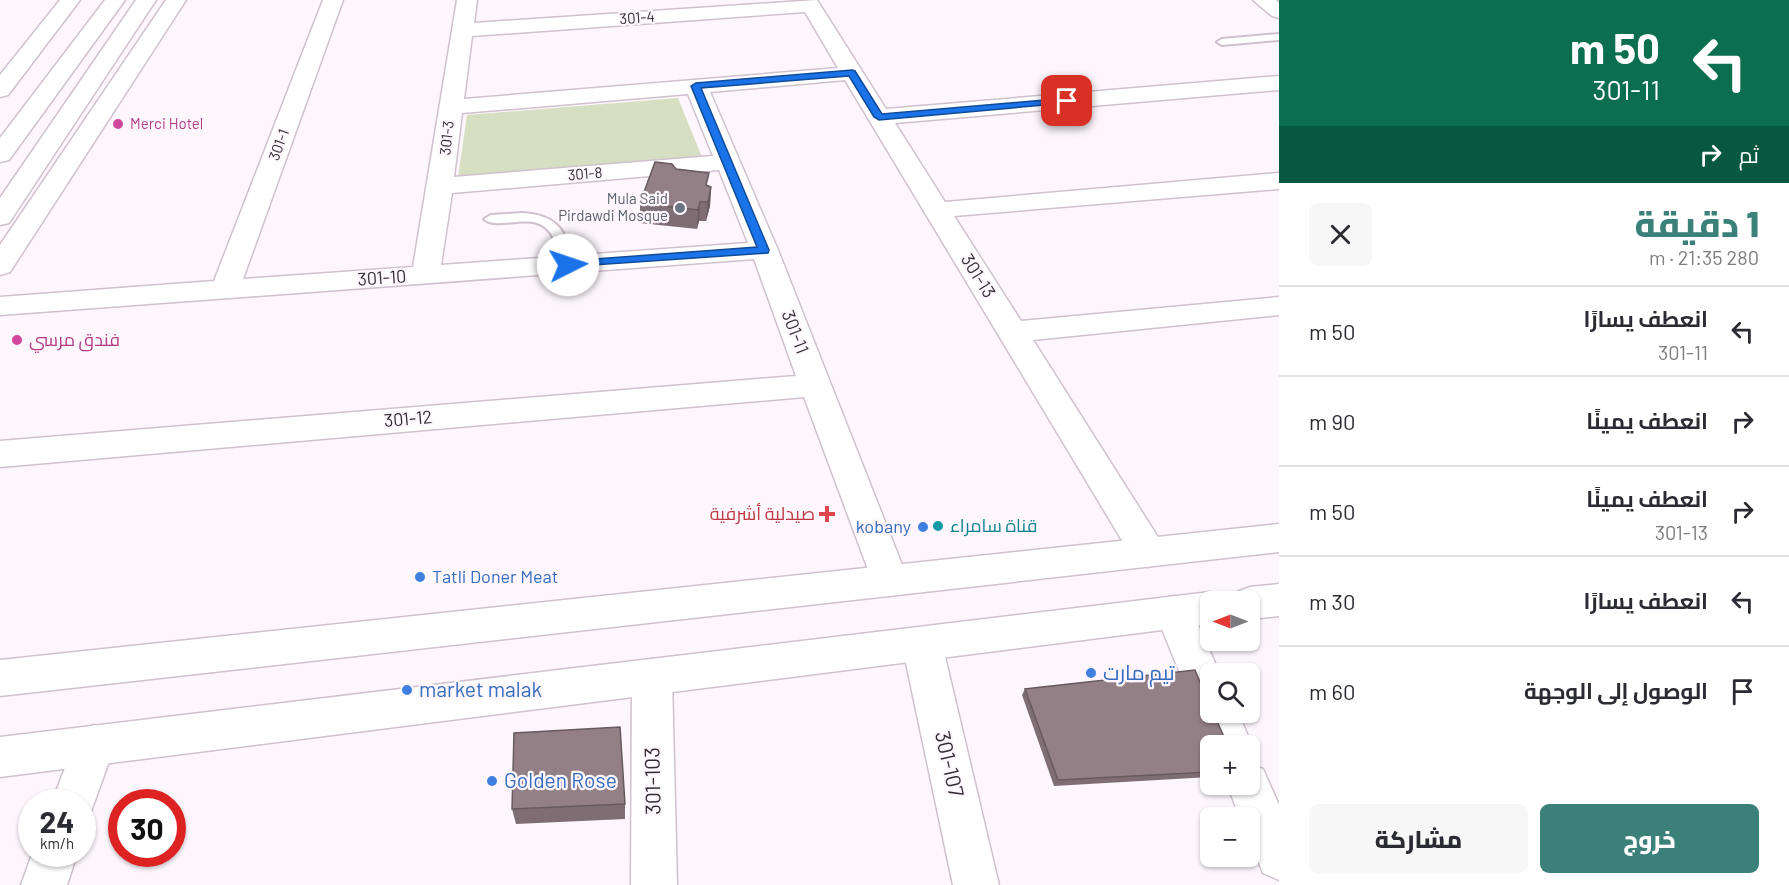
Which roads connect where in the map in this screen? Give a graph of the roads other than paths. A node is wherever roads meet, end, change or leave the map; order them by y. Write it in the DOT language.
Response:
graph roads {
  1 [pos="70,0"];
  2 [pos="116,0"];
  3 [pos="146,0"];
  4 [pos="176,0"];
  5 [pos="333,0"];
  6 [pos="468,0"];
  7 [pos="1263,0"];
  8 [pos="809,3"];
  9 [pos="1279,12"];
  10 [pos="463,30"];
  11 [pos="1279,37"];
  12 [pos="1222,42"];
  13 [pos="852,73"];
  14 [pos="1279,82"];
  15 [pos="696,86"];
  16 [pos="0,90"];
  17 [pos="451,106"];
  18 [pos="879,117"];
  19 [pos="0,155"];
  20 [pos="729,162"];
  21 [pos="1279,181"];
  22 [pos="442,186"];
  23 [pos="937,210"];
  24 [pos="0,217"];
  25 [pos="491,219"];
  26 [pos="764,250"];
  27 [pos="568,265"];
  28 [pos="0,266"];
  29 [pos="425,275"];
  30 [pos="225,290"];
  31 [pos="0,306"];
  32 [pos="1279,306"];
  33 [pos="1013,332"];
  34 [pos="815,385"];
  35 [pos="0,454"];
  36 [pos="1279,538"];
  37 [pos="1148,552"];
  38 [pos="889,580"];
  39 [pos="1279,600"];
  40 [pos="1260,602"];
  41 [pos="1192,610"];
  42 [pos="922,644"];
  43 [pos="1203,663"];
  44 [pos="652,677"];
  45 [pos="0,678"];
  46 [pos="94,745"];
  47 [pos="0,757"];
  48 [pos="79,789"];
  49 [pos="1253,795"];
  50 [pos="1279,857"];
  51 [pos="50,867"];
  52 [pos="44,885"];
  53 [pos="654,885"];
  54 [pos="976,885"];
  1 -- 16 [label="main road"];
  2 -- 19 [label="main road"];
  3 -- 24 [label="main road"];
  4 -- 28 [label="main road"];
  5 -- 30 [label="main road, 301-1"];
  6 -- 10 [label="main road, 301-3"];
  7 -- 9 [label="main road"];
  8 -- 10 [label="main road, 301-4"];
  8 -- 13 [label="main road, 301-13"];
  10 -- 17 [label="main road, 301-3"];
  11 -- 12 [label="lane"];
  13 -- 15 [label="main road"];
  13 -- 18 [label="main road, 301-13"];
  14 -- 18 [label="main road"];
  15 -- 17 [label="main road"];
  15 -- 20 [label="main road, 301-11"];
  17 -- 22 [label="main road, 301-3"];
  18 -- 23 [label="main road, 301-13"];
  20 -- 22 [label="main road, 301-8"];
  20 -- 26 [label="main road, 301-11"];
  21 -- 23 [label="main road"];
  22 -- 29 [label="main road, 301-3"];
  23 -- 33 [label="main road, 301-13"];
  25 -- 27 [label="lane"];
  26 -- 27 [label="main road, 301-10"];
  26 -- 34 [label="main road, 301-11"];
  27 -- 29 [label="main road, 301-10"];
  29 -- 30 [label="main road, 301-10"];
  30 -- 31 [label="main road, 301-10"];
  32 -- 33 [label="main road"];
  33 -- 37 [label="main road, 301-13"];
  34 -- 35 [label="main road, 301-12"];
  34 -- 38 [label="main road, 301-11"];
  36 -- 37 [label="main road"];
  37 -- 38 [label="main road"];
  38 -- 45 [label="main road"];
  39 -- 40 [label="main road"];
  41 -- 42 [label="main road"];
  41 -- 43 [label="main road"];
  42 -- 44 [label="main road"];
  42 -- 54 [label="main road, 301-107"];
  44 -- 46 [label="main road"];
  44 -- 53 [label="main road, 301-103"];
  46 -- 47 [label="main road"];
  46 -- 48 [label="main road"];
  49 -- 50 [label="main road"];
  51 -- 52 [label="main road"];
}
